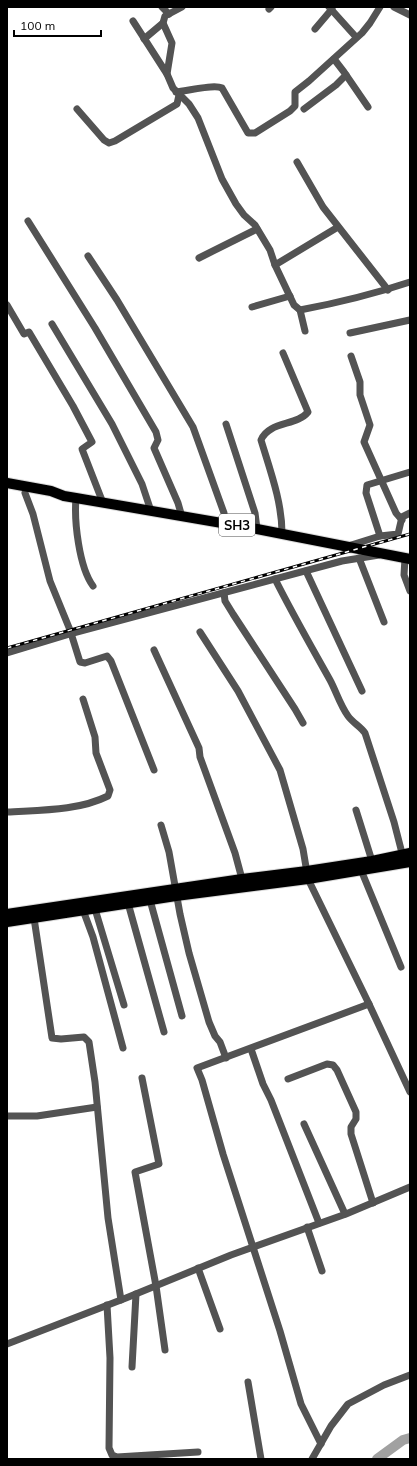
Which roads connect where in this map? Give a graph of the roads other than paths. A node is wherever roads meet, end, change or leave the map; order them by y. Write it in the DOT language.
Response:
graph roads {
  1 [pos="162,7"];
  2 [pos="182,7"];
  3 [pos="380,7"];
  4 [pos="394,7"];
  5 [pos="330,8"];
  6 [pos="169,14"];
  7 [pos="410,15"];
  8 [pos="133,21"];
  9 [pos="163,23"];
  10 [pos="315,29"];
  11 [pos="356,37"];
  12 [pos="144,39"];
  13 [pos="334,59"];
  14 [pos="168,74"];
  15 [pos="346,74"];
  16 [pos="178,94"];
  17 [pos="368,107"];
  18 [pos="77,109"];
  19 [pos="304,109"];
  20 [pos="297,162"];
  21 [pos="28,221"];
  22 [pos="338,227"];
  23 [pos="257,229"];
  24 [pos="88,256"];
  25 [pos="199,258"];
  26 [pos="275,265"];
  27 [pos="410,282"];
  28 [pos="388,290"];
  29 [pos="290,296"];
  30 [pos="7,305"];
  31 [pos="252,307"];
  32 [pos="300,310"];
  33 [pos="410,320"];
  34 [pos="52,324"];
  35 [pos="305,331"];
  36 [pos="350,333"];
  37 [pos="283,353"];
  38 [pos="351,356"];
  39 [pos="226,424"];
  40 [pos="410,472"];
  41 [pos="381,480"];
  42 [pos="7,483"];
  43 [pos="7,490"];
  44 [pos="25,493"];
  45 [pos="64,496"];
  46 [pos="76,498"];
  47 [pos="103,503"];
  48 [pos="151,511"];
  49 [pos="410,513"];
  50 [pos="182,517"];
  51 [pos="402,520"];
  52 [pos="224,523"];
  53 [pos="257,529"];
  54 [pos="282,533"];
  55 [pos="380,536"];
  56 [pos="348,546"];
  57 [pos="386,554"];
  58 [pos="359,558"];
  59 [pos="407,558"];
  60 [pos="306,571"];
  61 [pos="275,579"];
  62 [pos="93,586"];
  63 [pos="410,591"];
  64 [pos="224,593"];
  65 [pos="384,622"];
  66 [pos="200,632"];
  67 [pos="71,634"];
  68 [pos="154,650"];
  69 [pos="7,653"];
  70 [pos="362,691"];
  71 [pos="82,699"];
  72 [pos="303,723"];
  73 [pos="154,770"];
  74 [pos="356,810"];
  75 [pos="7,812"];
  76 [pos="161,825"];
  77 [pos="407,858"];
  78 [pos="372,861"];
  79 [pos="361,870"];
  80 [pos="308,875"];
  81 [pos="242,879"];
  82 [pos="176,892"];
  83 [pos="150,900"];
  84 [pos="128,903"];
  85 [pos="95,909"];
  86 [pos="83,910"];
  87 [pos="7,914"];
  88 [pos="34,918"];
  89 [pos="7,922"];
  90 [pos="401,967"];
  91 [pos="369,1004"];
  92 [pos="124,1005"];
  93 [pos="182,1016"];
  94 [pos="164,1032"];
  95 [pos="123,1048"];
  96 [pos="251,1049"];
  97 [pos="226,1058"];
  98 [pos="142,1078"];
  99 [pos="288,1079"];
  100 [pos="410,1092"];
  101 [pos="97,1107"];
  102 [pos="7,1116"];
  103 [pos="304,1124"];
  104 [pos="410,1187"];
  105 [pos="373,1203"];
  106 [pos="345,1214"];
  107 [pos="319,1223"];
  108 [pos="307,1227"];
  109 [pos="254,1247"];
  110 [pos="198,1268"];
  111 [pos="322,1271"];
  112 [pos="156,1286"];
  113 [pos="136,1294"];
  114 [pos="121,1300"];
  115 [pos="108,1305"];
  116 [pos="220,1329"];
  117 [pos="7,1344"];
  118 [pos="165,1350"];
  119 [pos="132,1366"];
  120 [pos="410,1375"];
  121 [pos="248,1382"];
  122 [pos="321,1444"];
  123 [pos="198,1452"];
  124 [pos="261,1459"];
  125 [pos="312,1459"];
  1 -- 6 [label="street"];
  2 -- 6 [label="street"];
  3 -- 11 [label="street"];
  4 -- 7 [label="street"];
  5 -- 10 [label="street"];
  5 -- 11 [label="street"];
  6 -- 9 [label="street"];
  8 -- 12 [label="street"];
  9 -- 12 [label="street"];
  9 -- 14 [label="street"];
  11 -- 13 [label="street"];
  12 -- 14 [label="street"];
  13 -- 15 [label="street"];
  13 -- 16 [label="street"];
  14 -- 16 [label="street"];
  15 -- 17 [label="street"];
  15 -- 19 [label="street"];
  16 -- 18 [label="street"];
  16 -- 23 [label="street"];
  20 -- 22 [label="street"];
  21 -- 50 [label="street"];
  22 -- 26 [label="street"];
  22 -- 28 [label="street"];
  23 -- 25 [label="street"];
  23 -- 26 [label="street"];
  24 -- 52 [label="street"];
  26 -- 29 [label="street"];
  27 -- 28 [label="street"];
  28 -- 32 [label="street"];
  29 -- 31 [label="street"];
  29 -- 32 [label="street"];
  30 -- 47 [label="street"];
  32 -- 35 [label="street"];
  33 -- 36 [label="street"];
  34 -- 48 [label="street"];
  37 -- 54 [label="street"];
  38 -- 41 [label="street"];
  39 -- 53 [label="street"];
  40 -- 41 [label="street"];
  41 -- 51 [label="street"];
  41 -- 55 [label="street"];
  42 -- 45 [label="main road, SH3"];
  43 -- 44 [label="main road, SH3"];
  44 -- 45 [label="main road, SH3"];
  44 -- 67 [label="street"];
  45 -- 46 [label="main road, SH3"];
  46 -- 47 [label="main road, SH3"];
  46 -- 62 [label="street"];
  47 -- 48 [label="main road, SH3"];
  48 -- 50 [label="main road, SH3"];
  49 -- 51 [label="street"];
  50 -- 52 [label="main road, SH3"];
  51 -- 55 [label="street"];
  52 -- 53 [label="main road, SH3"];
  53 -- 54 [label="main road, SH3"];
  54 -- 56 [label="main road, SH3"];
  55 -- 56 [label="street"];
  56 -- 57 [label="main road, SH3"];
  57 -- 58 [label="street"];
  57 -- 59 [label="main road, SH3"];
  58 -- 60 [label="street"];
  58 -- 65 [label="street"];
  59 -- 63 [label="street"];
  60 -- 61 [label="street"];
  60 -- 70 [label="street"];
  61 -- 64 [label="street"];
  61 -- 77 [label="street"];
  64 -- 67 [label="street"];
  64 -- 72 [label="street"];
  66 -- 80 [label="street"];
  67 -- 69 [label="street"];
  67 -- 73 [label="street"];
  68 -- 81 [label="street"];
  71 -- 75 [label="street"];
  74 -- 78 [label="street"];
  76 -- 82 [label="street"];
  77 -- 78 [label="main road"];
  77 -- 79 [label="main road"];
  78 -- 80 [label="main road"];
  79 -- 80 [label="main road"];
  79 -- 90 [label="street"];
  80 -- 81 [label="main road"];
  80 -- 82 [label="main road"];
  80 -- 91 [label="street"];
  81 -- 82 [label="main road"];
  82 -- 83 [label="main road"];
  82 -- 87 [label="main road"];
  82 -- 97 [label="street"];
  83 -- 84 [label="main road"];
  83 -- 93 [label="street"];
  84 -- 85 [label="main road"];
  84 -- 94 [label="street"];
  85 -- 86 [label="main road"];
  85 -- 92 [label="street"];
  86 -- 88 [label="main road"];
  86 -- 95 [label="street"];
  88 -- 89 [label="main road"];
  88 -- 101 [label="street"];
  91 -- 96 [label="street"];
  91 -- 100 [label="street"];
  96 -- 97 [label="street"];
  96 -- 107 [label="street"];
  97 -- 109 [label="street"];
  98 -- 112 [label="street"];
  99 -- 105 [label="street"];
  101 -- 102 [label="street"];
  101 -- 114 [label="street"];
  103 -- 106 [label="street"];
  104 -- 105 [label="street"];
  105 -- 106 [label="street"];
  106 -- 107 [label="street"];
  107 -- 108 [label="street"];
  108 -- 109 [label="street"];
  108 -- 111 [label="street"];
  109 -- 110 [label="street"];
  109 -- 122 [label="street"];
  110 -- 112 [label="street"];
  110 -- 116 [label="street"];
  112 -- 113 [label="street"];
  112 -- 118 [label="street"];
  113 -- 114 [label="street"];
  113 -- 119 [label="street"];
  114 -- 115 [label="street"];
  115 -- 117 [label="street"];
  115 -- 123 [label="street"];
  120 -- 122 [label="street"];
  121 -- 124 [label="street"];
  122 -- 125 [label="street"];
}
